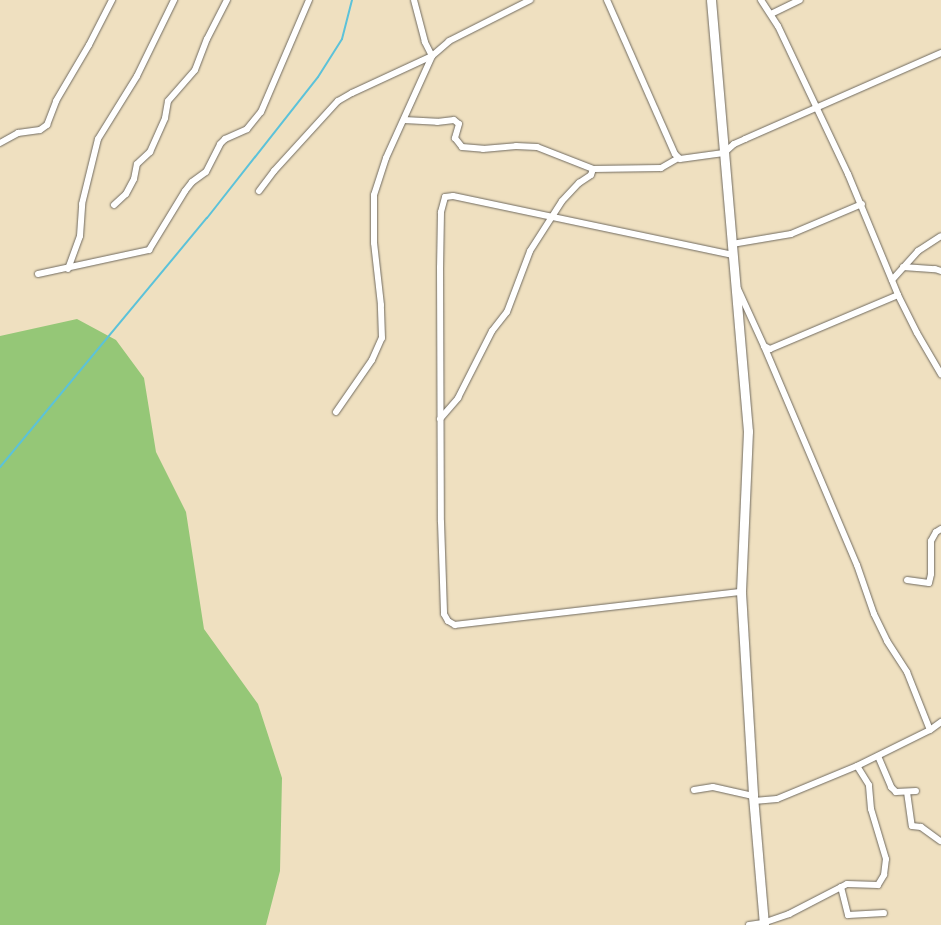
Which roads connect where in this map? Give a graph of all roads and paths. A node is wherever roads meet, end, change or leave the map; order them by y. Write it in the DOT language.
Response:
graph roads {
  1 [pos="112,0"];
  2 [pos="174,0"];
  3 [pos="227,0"];
  4 [pos="308,0"];
  5 [pos="414,0"];
  6 [pos="530,0"];
  7 [pos="607,0"];
  8 [pos="711,0"];
  9 [pos="761,0"];
  10 [pos="800,0"];
  11 [pos="772,14"];
  12 [pos="941,54"];
  13 [pos="432,56"];
  14 [pos="816,110"];
  15 [pos="404,120"];
  16 [pos="0,143"];
  17 [pos="725,153"];
  18 [pos="678,158"];
  19 [pos="593,169"];
  20 [pos="258,192"];
  21 [pos="862,204"];
  22 [pos="114,205"];
  23 [pos="551,217"];
  24 [pos="941,236"];
  25 [pos="732,244"];
  26 [pos="733,256"];
  27 [pos="903,267"];
  28 [pos="68,269"];
  29 [pos="941,271"];
  30 [pos="38,274"];
  31 [pos="892,280"];
  32 [pos="736,284"];
  33 [pos="898,294"];
  34 [pos="764,346"];
  35 [pos="941,374"];
  36 [pos="336,412"];
  37 [pos="440,419"];
  38 [pos="941,529"];
  39 [pos="908,580"];
  40 [pos="742,592"];
  41 [pos="941,722"];
  42 [pos="930,730"];
  43 [pos="878,756"];
  44 [pos="857,766"];
  45 [pos="694,790"];
  46 [pos="916,790"];
  47 [pos="907,792"];
  48 [pos="753,798"];
  49 [pos="940,841"];
  50 [pos="841,887"];
  51 [pos="884,913"];
  52 [pos="764,924"];
  53 [pos="750,925"];
  1 -- 16 [label="street"];
  2 -- 28 [label="street"];
  3 -- 22 [label="street"];
  4 -- 28 [label="street"];
  5 -- 13 [label="street"];
  6 -- 13 [label="street"];
  7 -- 18 [label="street"];
  8 -- 17 [label="street"];
  9 -- 11 [label="street"];
  10 -- 11 [label="street"];
  11 -- 14 [label="street"];
  12 -- 14 [label="street"];
  13 -- 15 [label="street"];
  13 -- 20 [label="street"];
  14 -- 17 [label="street"];
  14 -- 21 [label="street"];
  15 -- 19 [label="street"];
  15 -- 36 [label="street"];
  17 -- 18 [label="street"];
  17 -- 25 [label="street"];
  18 -- 19 [label="street"];
  19 -- 23 [label="street"];
  21 -- 25 [label="street"];
  21 -- 31 [label="street"];
  23 -- 26 [label="street"];
  23 -- 37 [label="street"];
  23 -- 37 [label="street"];
  24 -- 27 [label="street"];
  25 -- 26 [label="street"];
  26 -- 32 [label="street"];
  27 -- 29 [label="street"];
  27 -- 31 [label="street"];
  28 -- 30 [label="street"];
  31 -- 33 [label="street"];
  32 -- 34 [label="street"];
  32 -- 40 [label="street"];
  33 -- 34 [label="street"];
  33 -- 35 [label="street"];
  34 -- 42 [label="street"];
  37 -- 40 [label="street"];
  38 -- 39 [label="street"];
  40 -- 48 [label="street"];
  41 -- 42 [label="street"];
  42 -- 43 [label="street"];
  43 -- 44 [label="street"];
  43 -- 47 [label="street"];
  44 -- 48 [label="street"];
  44 -- 50 [label="street"];
  45 -- 48 [label="street"];
  46 -- 47 [label="street"];
  47 -- 49 [label="street"];
  48 -- 52 [label="street"];
  50 -- 51 [label="street"];
  50 -- 52 [label="street"];
  52 -- 53 [label="street"];
}
